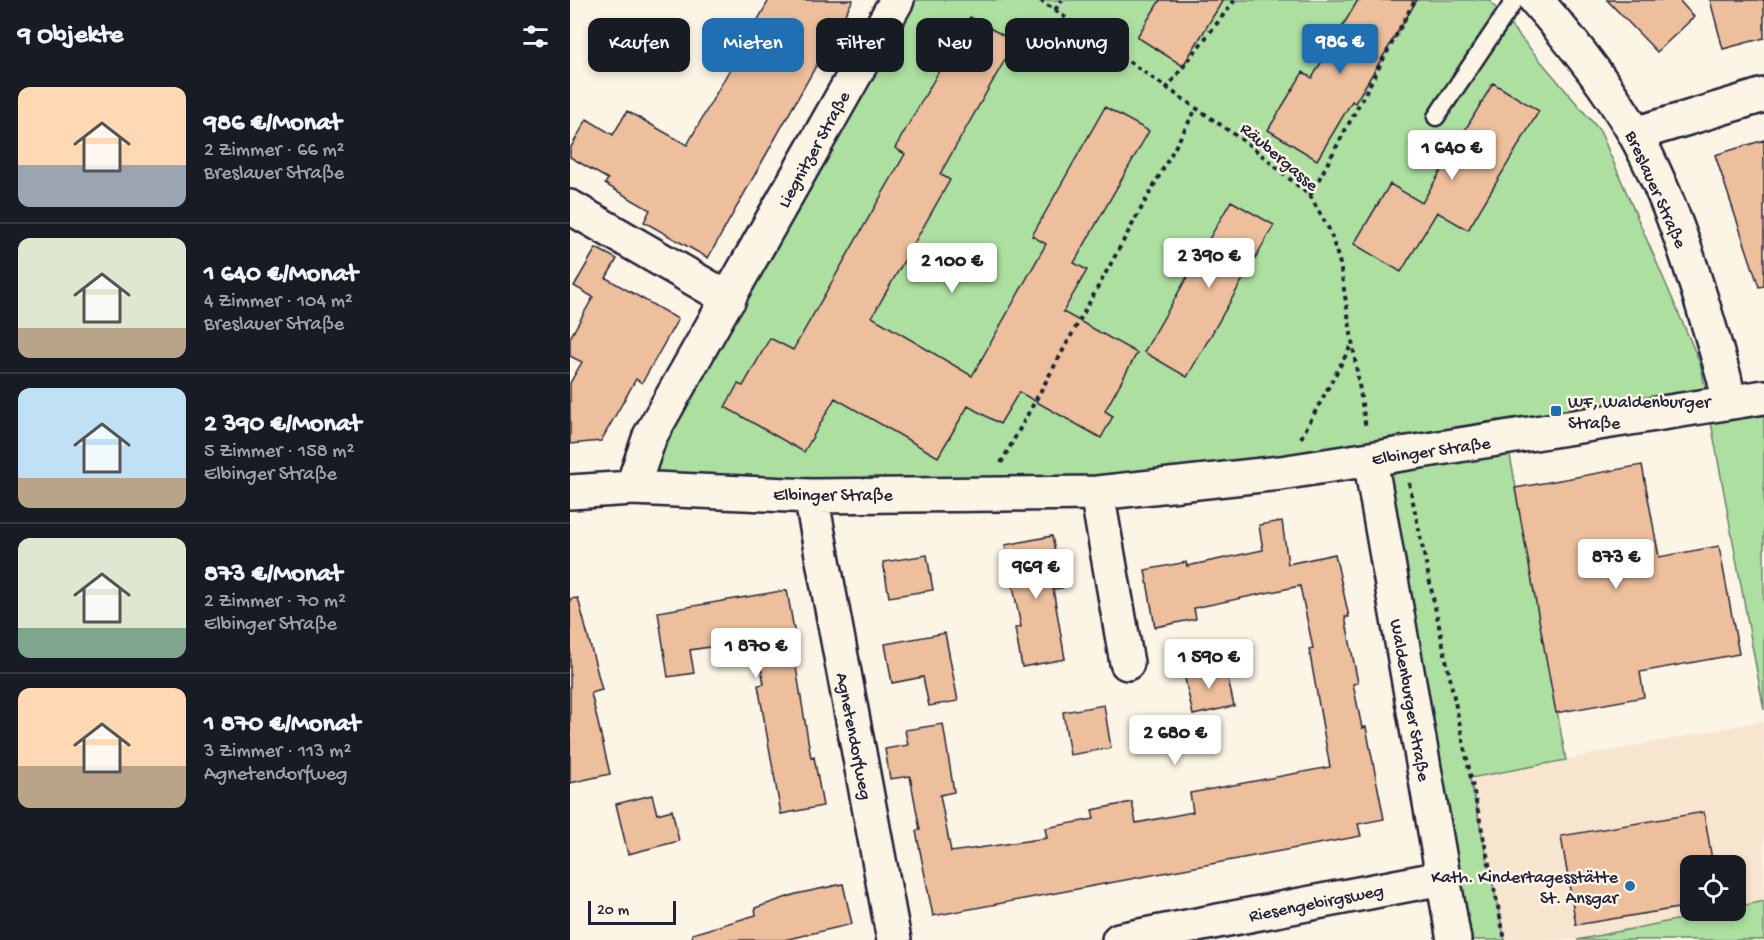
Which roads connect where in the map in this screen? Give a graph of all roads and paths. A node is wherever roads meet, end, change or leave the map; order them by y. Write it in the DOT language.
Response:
graph roads {
  1 [pos="897,0"];
  2 [pos="1040,0"];
  3 [pos="1062,0"];
  4 [pos="1235,0"];
  5 [pos="1415,0"];
  6 [pos="1515,0"];
  7 [pos="1536,0"];
  8 [pos="1055,10"];
  9 [pos="1166,89"];
  10 [pos="1764,95"];
  11 [pos="1196,109"];
  12 [pos="1436,117"];
  13 [pos="1635,134"];
  14 [pos="1310,196"];
  15 [pos="570,207"];
  16 [pos="729,299"];
  17 [pos="1354,341"];
  18 [pos="1764,397"];
  19 [pos="1729,402"];
  20 [pos="1403,454"];
  21 [pos="1370,459"];
  22 [pos="1281,473"];
  23 [pos="632,488"];
  24 [pos="570,492"];
  25 [pos="1097,493"];
  26 [pos="984,494"];
  27 [pos="811,496"];
  28 [pos="1127,663"];
  29 [pos="1442,878"];
  30 [pos="894,940"];
  31 [pos="1119,940"];
  32 [pos="1454,940"];
  33 [pos="1505,940"];
  1 -- 16 [label="street, Liegnitzer Straße"];
  2 -- 8 [label="path, Räubergasse"];
  3 -- 8 [label="path"];
  4 -- 9 [label="path"];
  5 -- 14 [label="path"];
  6 -- 12 [label="lane"];
  7 -- 13 [label="street, Breslauer Straße"];
  8 -- 9 [label="path, Räubergasse"];
  9 -- 11 [label="path, Räubergasse"];
  10 -- 13 [label="street"];
  11 -- 14 [label="path, Räubergasse"];
  11 -- 26 [label="path"];
  13 -- 19 [label="street, Breslauer Straße"];
  14 -- 17 [label="path, Räubergasse"];
  15 -- 16 [label="street"];
  16 -- 23 [label="street, Liegnitzer Straße"];
  17 -- 21 [label="path, Räubergasse"];
  17 -- 22 [label="path"];
  18 -- 19 [label="street, Elbinger Straße"];
  19 -- 20 [label="street, Elbinger Straße"];
  20 -- 21 [label="street, Elbinger Straße"];
  20 -- 33 [label="path"];
  21 -- 22 [label="street, Elbinger Straße"];
  21 -- 29 [label="street, Waldenburger Straße"];
  22 -- 25 [label="street, Elbinger Straße"];
  23 -- 24 [label="street, Elbinger Straße"];
  23 -- 27 [label="street, Elbinger Straße"];
  25 -- 26 [label="street, Elbinger Straße"];
  25 -- 28 [label="street"];
  26 -- 27 [label="street, Elbinger Straße"];
  27 -- 30 [label="street, Agnetendorfweg"];
  29 -- 31 [label="street, Riesengebirgsweg"];
  29 -- 32 [label="street, Waldenburger Straße"];
}
